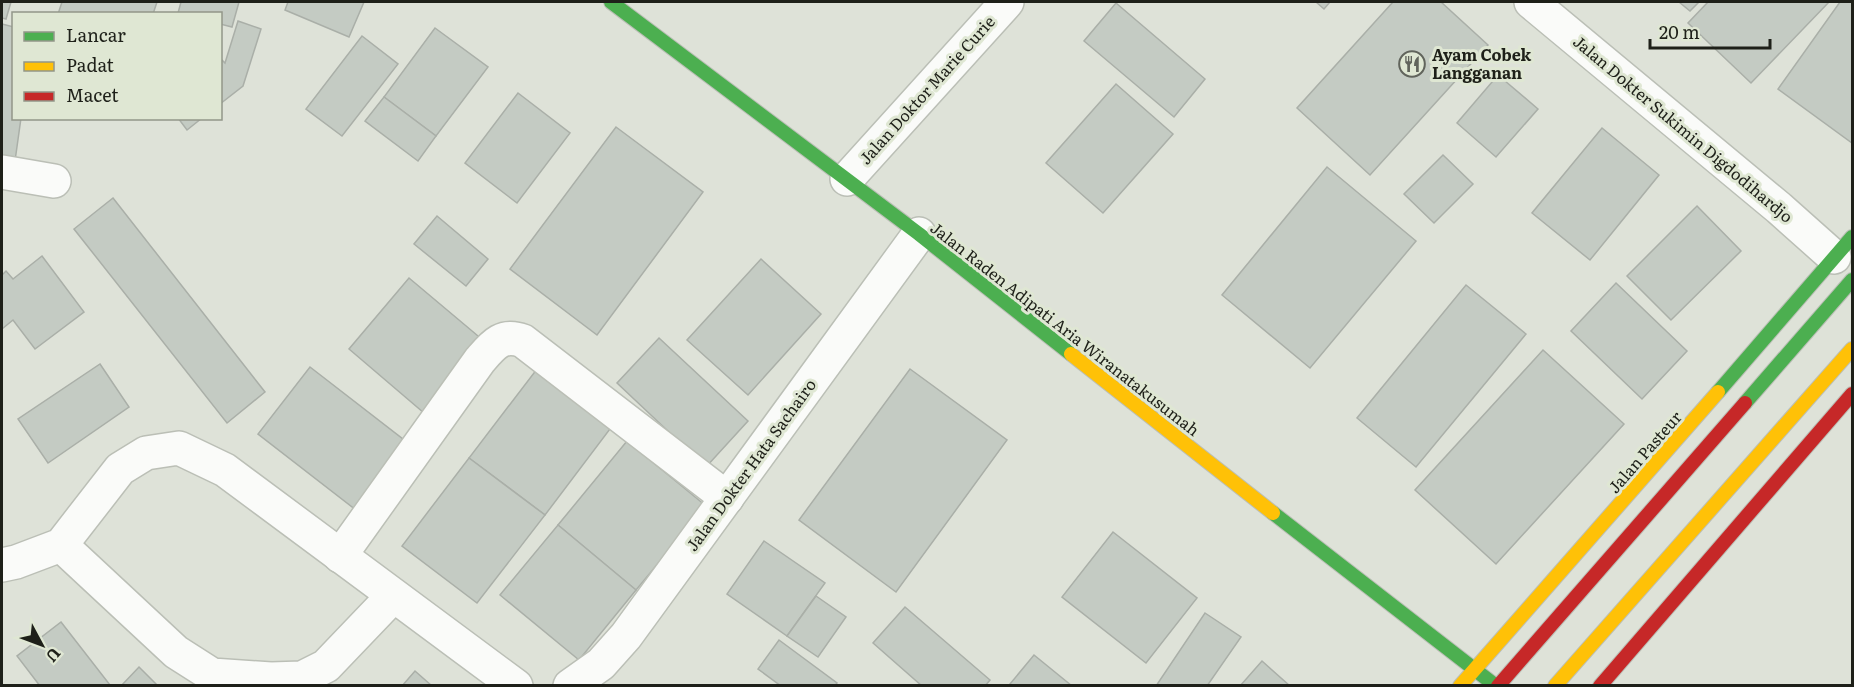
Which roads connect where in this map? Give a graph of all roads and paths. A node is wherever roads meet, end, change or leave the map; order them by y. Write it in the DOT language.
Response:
graph roads {
  1 [pos="611,2"];
  2 [pos="1007,2"];
  3 [pos="1531,2"];
  4 [pos="2,172"];
  5 [pos="847,179"];
  6 [pos="54,181"];
  7 [pos="919,234"];
  8 [pos="1846,258"];
  9 [pos="1852,349"];
  10 [pos="1852,394"];
  11 [pos="727,498"];
  12 [pos="61,545"];
  13 [pos="340,556"];
  14 [pos="2,565"];
  15 [pos="393,596"];
  16 [pos="1475,669"];
  17 [pos="516,686"];
  18 [pos="570,686"];
  19 [pos="1460,686"];
  20 [pos="1497,686"];
  21 [pos="1555,686"];
  22 [pos="1600,686"];
  1 -- 5 [label="main road, Jalan Raden Adipati Aria Wiranatakusumah"];
  2 -- 5 [label="street, Jalan Doktor Marie Curie"];
  3 -- 8 [label="street, Jalan Dokter Sukimin Digdodihardjo"];
  4 -- 6 [label="street"];
  5 -- 7 [label="main road, Jalan Raden Adipati Aria Wiranatakusumah"];
  7 -- 11 [label="street, Jalan Dokter Hata Sachairo"];
  7 -- 16 [label="main road, Jalan Raden Adipati Aria Wiranatakusumah"];
  8 -- 16 [label="main road, Jalan Pasteur"];
  8 -- 20 [label="main road"];
  9 -- 21 [label="main road"];
  10 -- 22 [label="main road"];
  11 -- 13 [label="street"];
  11 -- 18 [label="street, Jalan Dokter Hata Sachairo"];
  12 -- 13 [label="street"];
  12 -- 14 [label="street"];
  12 -- 15 [label="street"];
  13 -- 15 [label="street"];
  15 -- 17 [label="street"];
  16 -- 19 [label="main road, Jalan Pasteur"];
  16 -- 20 [label="main road, Jalan Raden Adipati Aria Wiranatakusumah"];
}
